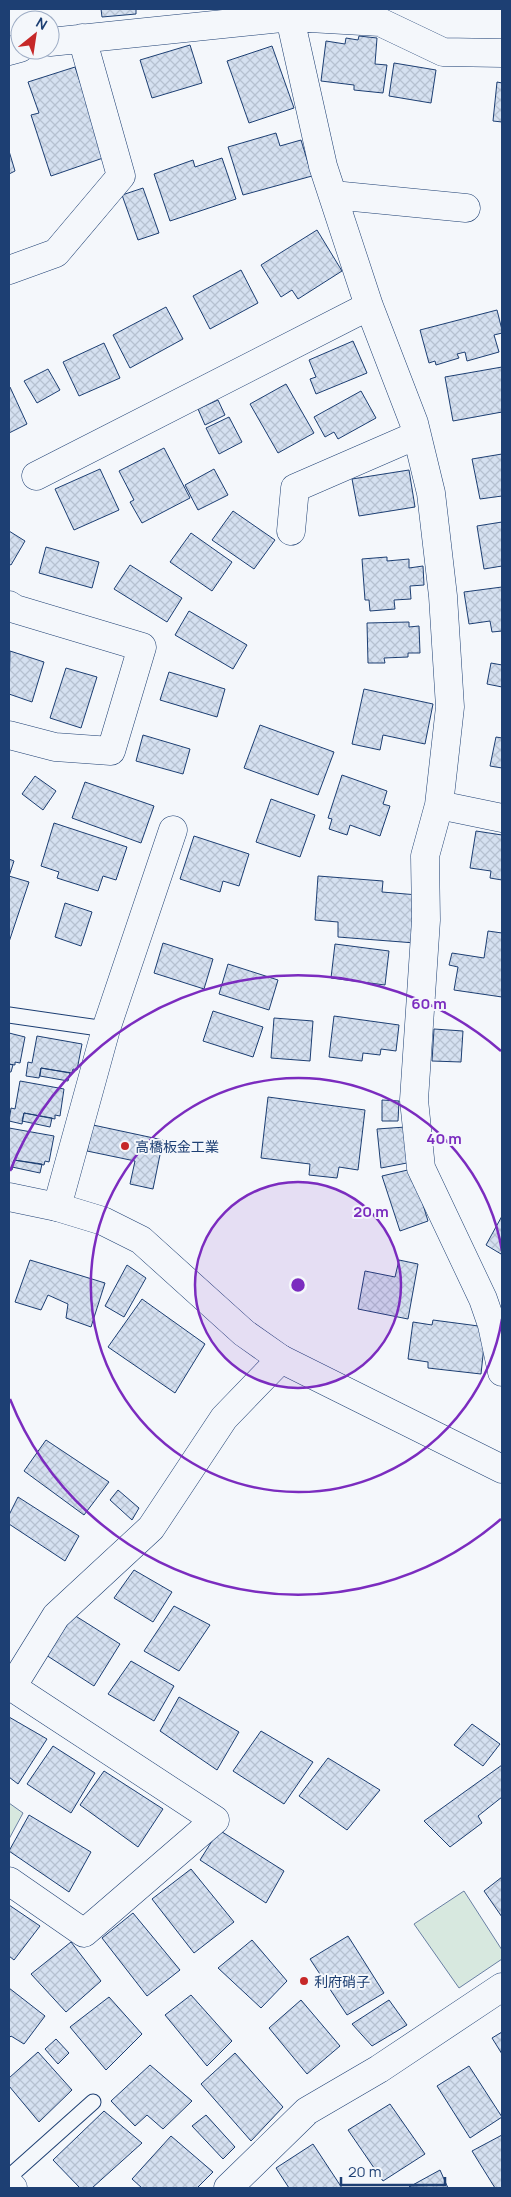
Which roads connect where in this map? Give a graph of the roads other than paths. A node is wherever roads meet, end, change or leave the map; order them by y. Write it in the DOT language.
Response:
graph roads {
  1 [pos="290,13"];
  2 [pos="82,38"];
  3 [pos="60,41"];
  4 [pos="502,53"];
  5 [pos="333,195"];
  6 [pos="466,208"];
  7 [pos="9,270"];
  8 [pos="370,306"];
  9 [pos="417,435"];
  10 [pos="36,476"];
  11 [pos="291,531"];
  12 [pos="9,605"];
  13 [pos="9,735"];
  14 [pos="439,805"];
  15 [pos="502,818"];
  16 [pos="173,830"];
  17 [pos="9,1015"];
  18 [pos="106,1029"];
  19 [pos="9,1198"];
  20 [pos="57,1206"];
  21 [pos="281,1360"];
  22 [pos="502,1372"];
  23 [pos="502,1469"];
  24 [pos="9,1881"];
  25 [pos="502,1987"];
  26 [pos="93,2102"];
  27 [pos="9,2177"];
  28 [pos="9,2184"];
  29 [pos="13,2188"];
  30 [pos="228,2188"];
  1 -- 2 [label="street"];
  1 -- 4 [label="street"];
  1 -- 5 [label="street"];
  2 -- 3 [label="street"];
  2 -- 7 [label="street"];
  5 -- 6 [label="street"];
  5 -- 8 [label="street"];
  8 -- 9 [label="street"];
  8 -- 10 [label="street"];
  9 -- 11 [label="street"];
  9 -- 14 [label="street"];
  12 -- 13 [label="street"];
  14 -- 15 [label="street"];
  14 -- 22 [label="street"];
  16 -- 18 [label="street"];
  17 -- 18 [label="lane"];
  18 -- 20 [label="street"];
  19 -- 20 [label="street"];
  20 -- 21 [label="street"];
  21 -- 23 [label="street"];
  21 -- 24 [label="street"];
  25 -- 30 [label="street"];
  26 -- 27 [label="lane"];
  28 -- 29 [label="street"];
}
